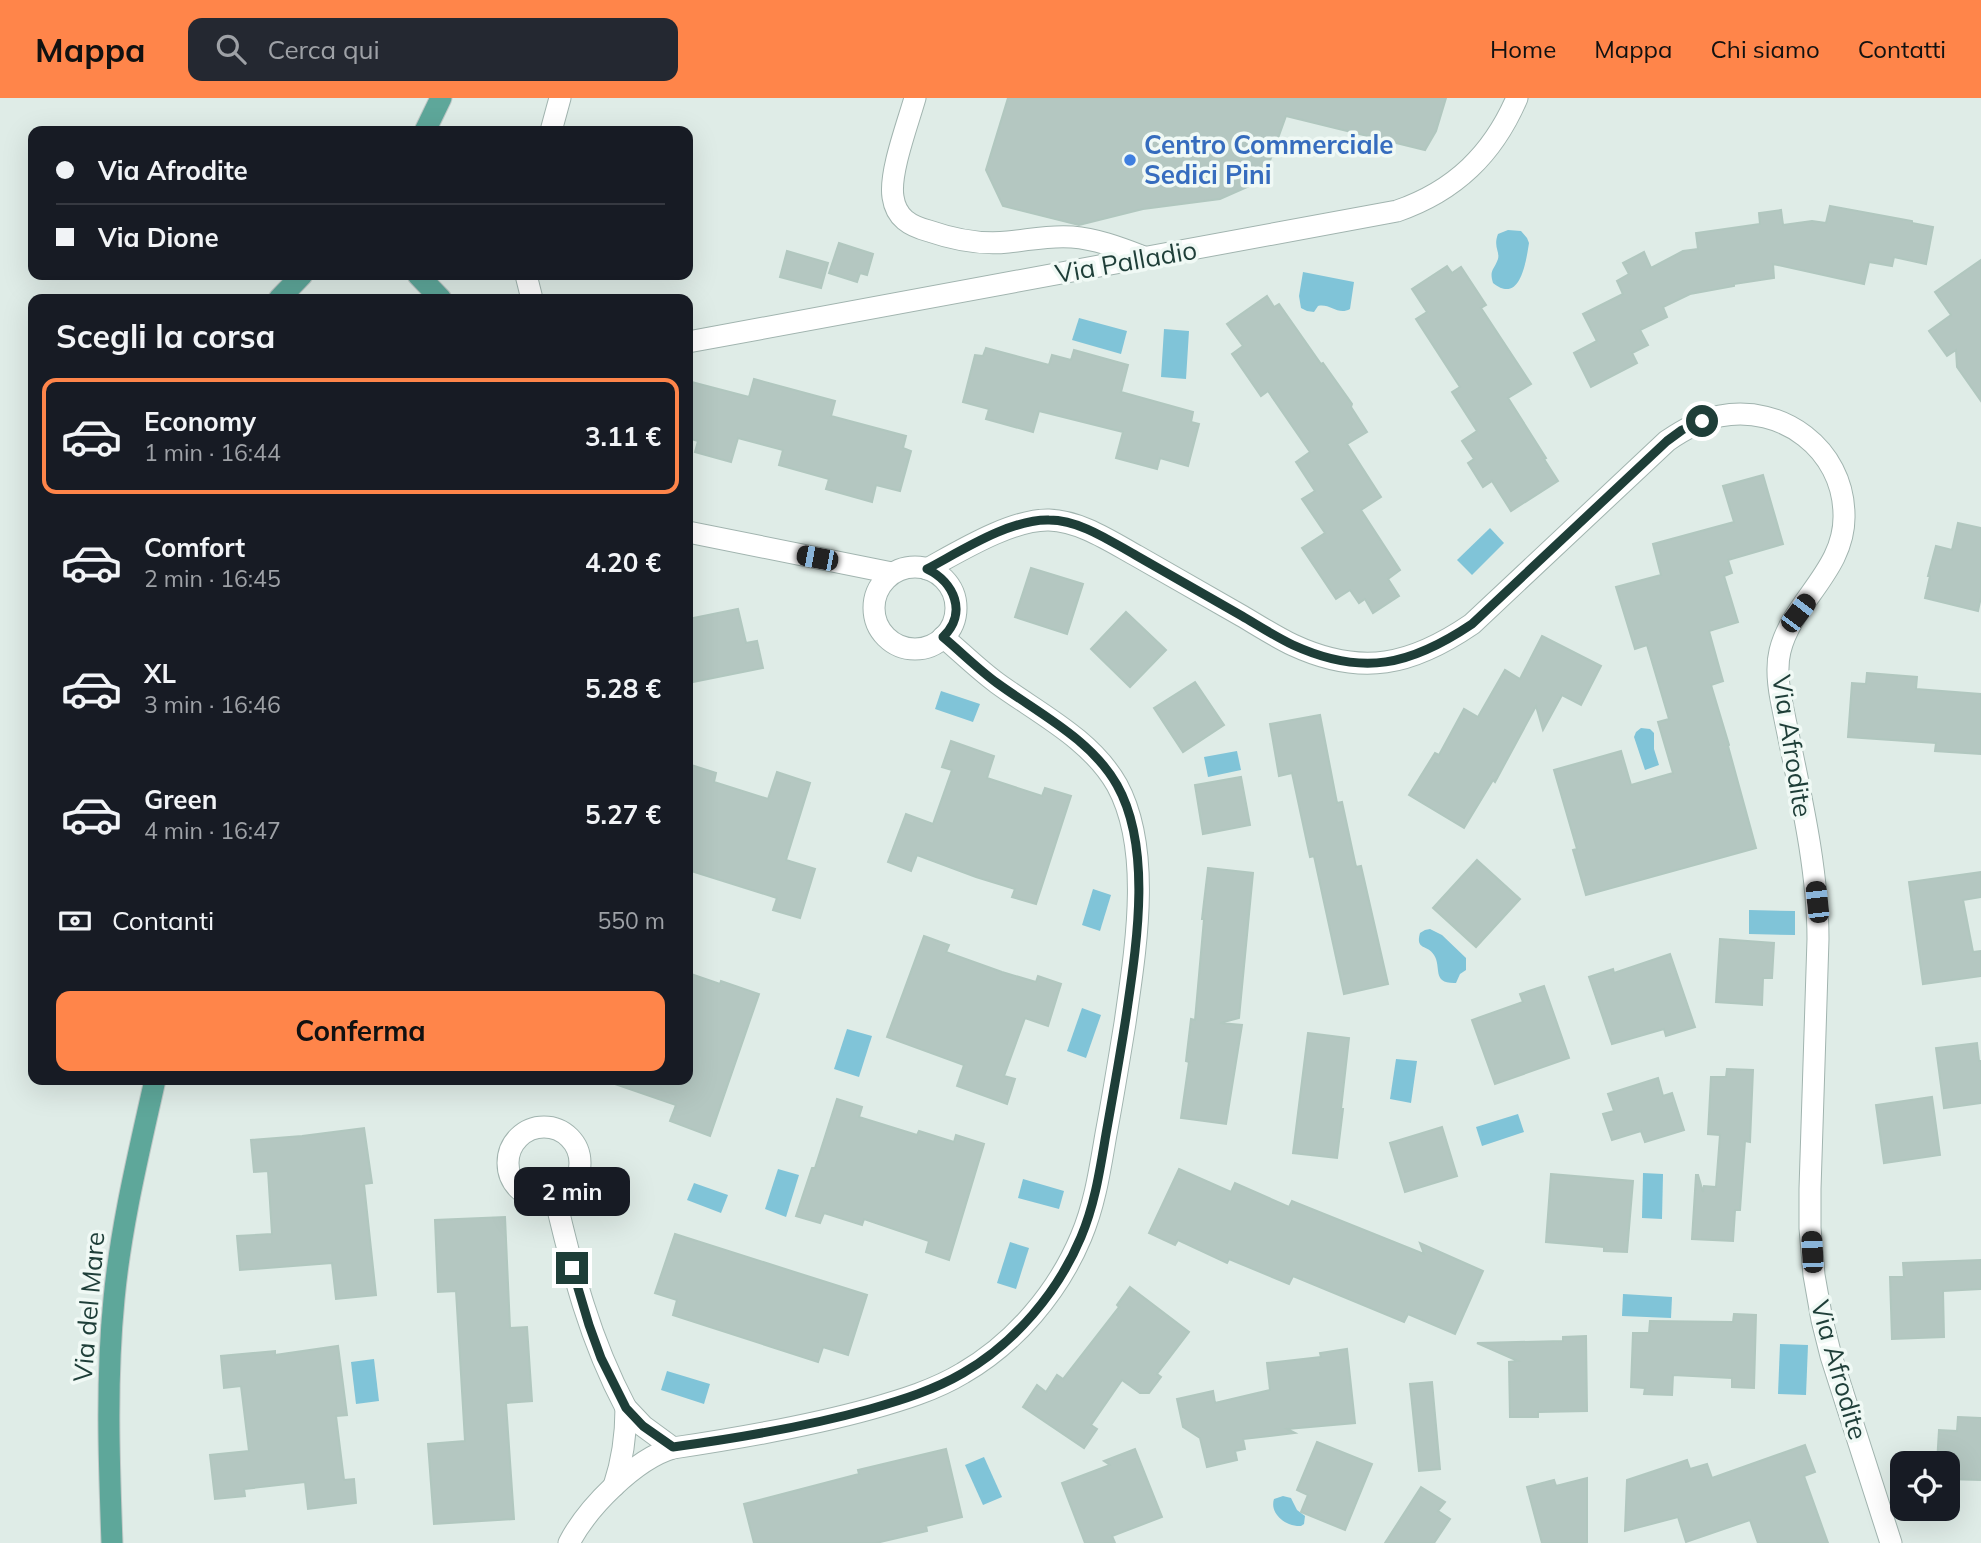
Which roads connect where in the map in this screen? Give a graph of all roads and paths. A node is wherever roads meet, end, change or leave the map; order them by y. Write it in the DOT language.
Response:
graph roads {
  1 [pos="443,98"];
  2 [pos="560,98"];
  3 [pos="915,98"];
  4 [pos="1517,98"];
  5 [pos="428,126"];
  6 [pos="440,126"];
  7 [pos="552,126"];
  8 [pos="1146,258"];
  9 [pos="297,280"];
  10 [pos="423,280"];
  11 [pos="284,294"];
  12 [pos="437,294"];
  13 [pos="693,341"];
  14 [pos="693,533"];
  15 [pos="927,569"];
  16 [pos="886,579"];
  17 [pos="943,637"];
  18 [pos="154,1085"];
  19 [pos="555,1198"];
  20 [pos="626,1408"];
  21 [pos="673,1447"];
  22 [pos="614,1488"];
  23 [pos="112,1543"];
  24 [pos="569,1543"];
  25 [pos="1891,1543"];
  1 -- 5 [label="main road"];
  1 -- 6 [label="main road"];
  2 -- 7 [label="street"];
  3 -- 8 [label="street"];
  4 -- 8 [label="street, Via Palladio"];
  8 -- 13 [label="street, Via Palladio"];
  9 -- 11 [label="main road"];
  10 -- 12 [label="main road"];
  14 -- 16 [label="street"];
  15 -- 16 [label="street"];
  15 -- 17 [label="street"];
  15 -- 25 [label="street, Via Afrodite"];
  16 -- 17 [label="street"];
  17 -- 21 [label="street"];
  18 -- 23 [label="main road, Via del Mare"];
  19 -- 20 [label="street"];
  20 -- 21 [label="street"];
  20 -- 22 [label="street"];
  21 -- 22 [label="street"];
  22 -- 24 [label="street"];
}
